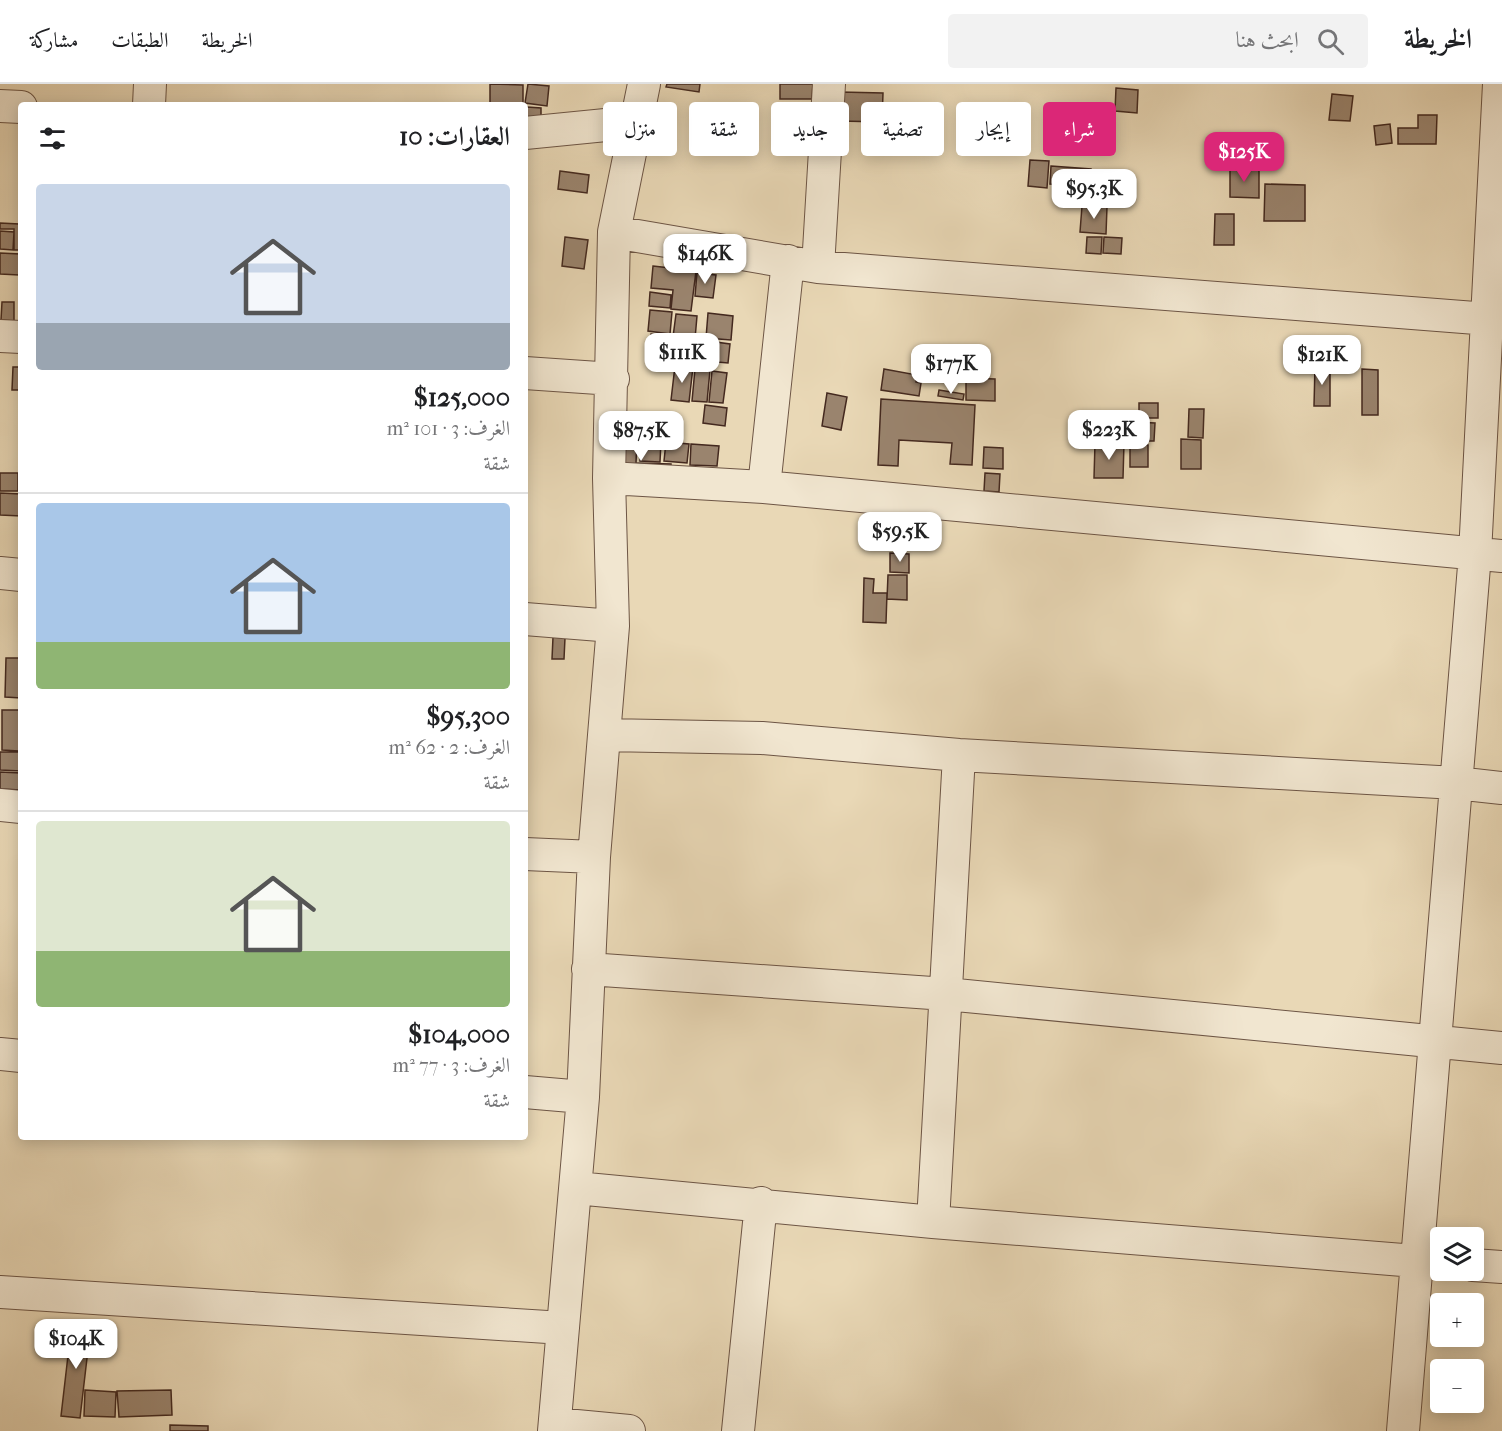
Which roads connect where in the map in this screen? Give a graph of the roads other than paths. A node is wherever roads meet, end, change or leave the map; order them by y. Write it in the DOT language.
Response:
graph roads {
  1 [pos="150,84"];
  2 [pos="644,84"];
  3 [pos="829,84"];
  4 [pos="1499,84"];
  5 [pos="149,102"];
  6 [pos="640,102"];
  7 [pos="0,106"];
  8 [pos="18,107"];
  9 [pos="603,125"];
  10 [pos="528,133"];
  11 [pos="629,156"];
  12 [pos="614,232"];
  13 [pos="803,264"];
  14 [pos="1494,320"];
  15 [pos="0,336"];
  16 [pos="18,337"];
  17 [pos="528,373"];
  18 [pos="612,379"];
  19 [pos="609,478"];
  20 [pos="764,487"];
  21 [pos="1488,555"];
  22 [pos="0,573"];
  23 [pos="18,575"];
  24 [pos="528,619"];
  25 [pos="613,626"];
  26 [pos="605,735"];
  27 [pos="959,755"];
  28 [pos="1456,783"];
  29 [pos="1502,788"];
  30 [pos="0,805"];
  31 [pos="18,807"];
  32 [pos="528,854"];
  33 [pos="594,857"];
  34 [pos="588,969"];
  35 [pos="946,994"];
  36 [pos="1435,1042"];
  37 [pos="1502,1048"];
  38 [pos="0,1054"];
  39 [pos="18,1056"];
  40 [pos="528,1092"];
  41 [pos="583,1097"];
  42 [pos="576,1188"];
  43 [pos="761,1203"];
  44 [pos="933,1222"];
  45 [pos="1429,1262"];
  46 [pos="1484,1266"];
  47 [pos="1502,1267"];
  48 [pos="0,1292"];
  49 [pos="563,1328"];
  50 [pos="554,1428"];
  51 [pos="628,1431"];
  52 [pos="738,1431"];
  53 [pos="1403,1431"];
  1 -- 5 [label="street"];
  2 -- 6 [label="street"];
  3 -- 13 [label="street"];
  4 -- 14 [label="street"];
  7 -- 8 [label="street"];
  9 -- 10 [label="street"];
  11 -- 12 [label="street"];
  12 -- 13 [label="street"];
  12 -- 18 [label="street"];
  13 -- 14 [label="street"];
  13 -- 20 [label="street"];
  14 -- 21 [label="street"];
  15 -- 16 [label="street"];
  17 -- 18 [label="street"];
  18 -- 19 [label="street"];
  19 -- 20 [label="street"];
  19 -- 25 [label="street"];
  20 -- 21 [label="street"];
  21 -- 28 [label="street"];
  22 -- 23 [label="street"];
  24 -- 25 [label="street"];
  25 -- 26 [label="street"];
  26 -- 27 [label="street"];
  26 -- 33 [label="street"];
  27 -- 28 [label="street"];
  27 -- 35 [label="street"];
  28 -- 29 [label="street"];
  28 -- 36 [label="street"];
  30 -- 31 [label="street"];
  32 -- 33 [label="street"];
  33 -- 34 [label="street"];
  34 -- 35 [label="street"];
  34 -- 41 [label="street"];
  35 -- 36 [label="street"];
  35 -- 44 [label="street"];
  36 -- 37 [label="street"];
  36 -- 45 [label="street"];
  38 -- 39 [label="street"];
  40 -- 41 [label="street"];
  41 -- 42 [label="street"];
  42 -- 43 [label="street"];
  42 -- 49 [label="street"];
  43 -- 44 [label="street"];
  43 -- 52 [label="street"];
  44 -- 45 [label="street"];
  45 -- 53 [label="street"];
  46 -- 47 [label="street"];
  48 -- 49 [label="street"];
  49 -- 50 [label="street"];
  50 -- 51 [label="street"];
}
